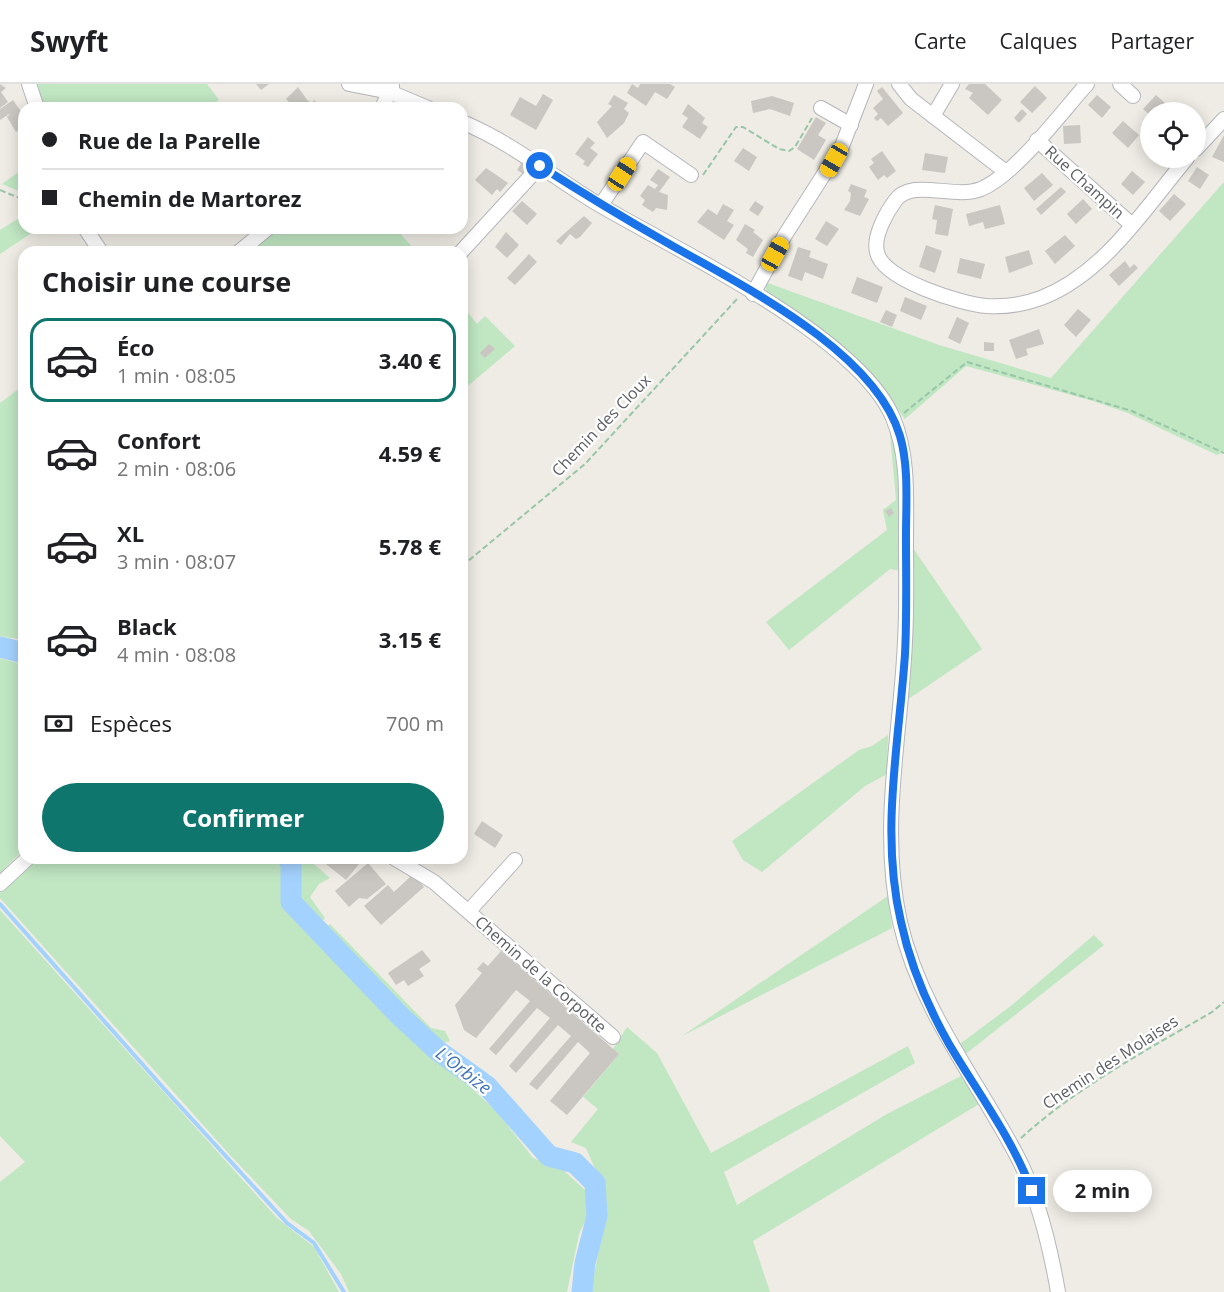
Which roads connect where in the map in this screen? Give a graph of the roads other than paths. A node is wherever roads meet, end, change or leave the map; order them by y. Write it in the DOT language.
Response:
graph roads {
  1 [pos="29,84"];
  2 [pos="349,84"];
  3 [pos="866,84"];
  4 [pos="899,84"];
  5 [pos="952,84"];
  6 [pos="1087,84"];
  7 [pos="1120,84"];
  8 [pos="391,88"];
  9 [pos="1133,96"];
  10 [pos="36,102"];
  11 [pos="385,102"];
  12 [pos="417,102"];
  13 [pos="821,108"];
  14 [pos="933,116"];
  15 [pos="1224,119"];
  16 [pos="468,125"];
  17 [pos="851,125"];
  18 [pos="1206,138"];
  19 [pos="1037,140"];
  20 [pos="540,166"];
  21 [pos="1179,168"];
  22 [pos="1006,172"];
  23 [pos="692,175"];
  24 [pos="601,205"];
  25 [pos="1132,225"];
  26 [pos="261,234"];
  27 [pos="246,246"];
  28 [pos="467,246"];
  29 [pos="749,292"];
  30 [pos="515,860"];
  31 [pos="22,864"];
  32 [pos="404,864"];
  33 [pos="0,884"];
  34 [pos="469,911"];
  35 [pos="613,1037"];
  36 [pos="1058,1292"];
  1 -- 10 [label="street"];
  2 -- 8 [label="street"];
  3 -- 17 [label="street"];
  4 -- 14 [label="street"];
  5 -- 14 [label="street"];
  6 -- 19 [label="street"];
  7 -- 9 [label="street"];
  8 -- 11 [label="street"];
  8 -- 12 [label="street"];
  13 -- 17 [label="street"];
  14 -- 22 [label="street"];
  15 -- 18 [label="street"];
  16 -- 20 [label="street"];
  17 -- 29 [label="street"];
  19 -- 22 [label="street"];
  19 -- 25 [label="street, Rue Champin"];
  20 -- 24 [label="street"];
  20 -- 28 [label="street"];
  21 -- 25 [label="street"];
  22 -- 25 [label="street"];
  23 -- 24 [label="street"];
  24 -- 29 [label="street"];
  26 -- 27 [label="street"];
  29 -- 36 [label="street"];
  30 -- 34 [label="street, Chemin de la Corpotte"];
  31 -- 33 [label="street"];
  32 -- 34 [label="street, Chemin de la Corpotte"];
  34 -- 35 [label="street, Chemin de la Corpotte"];
}
